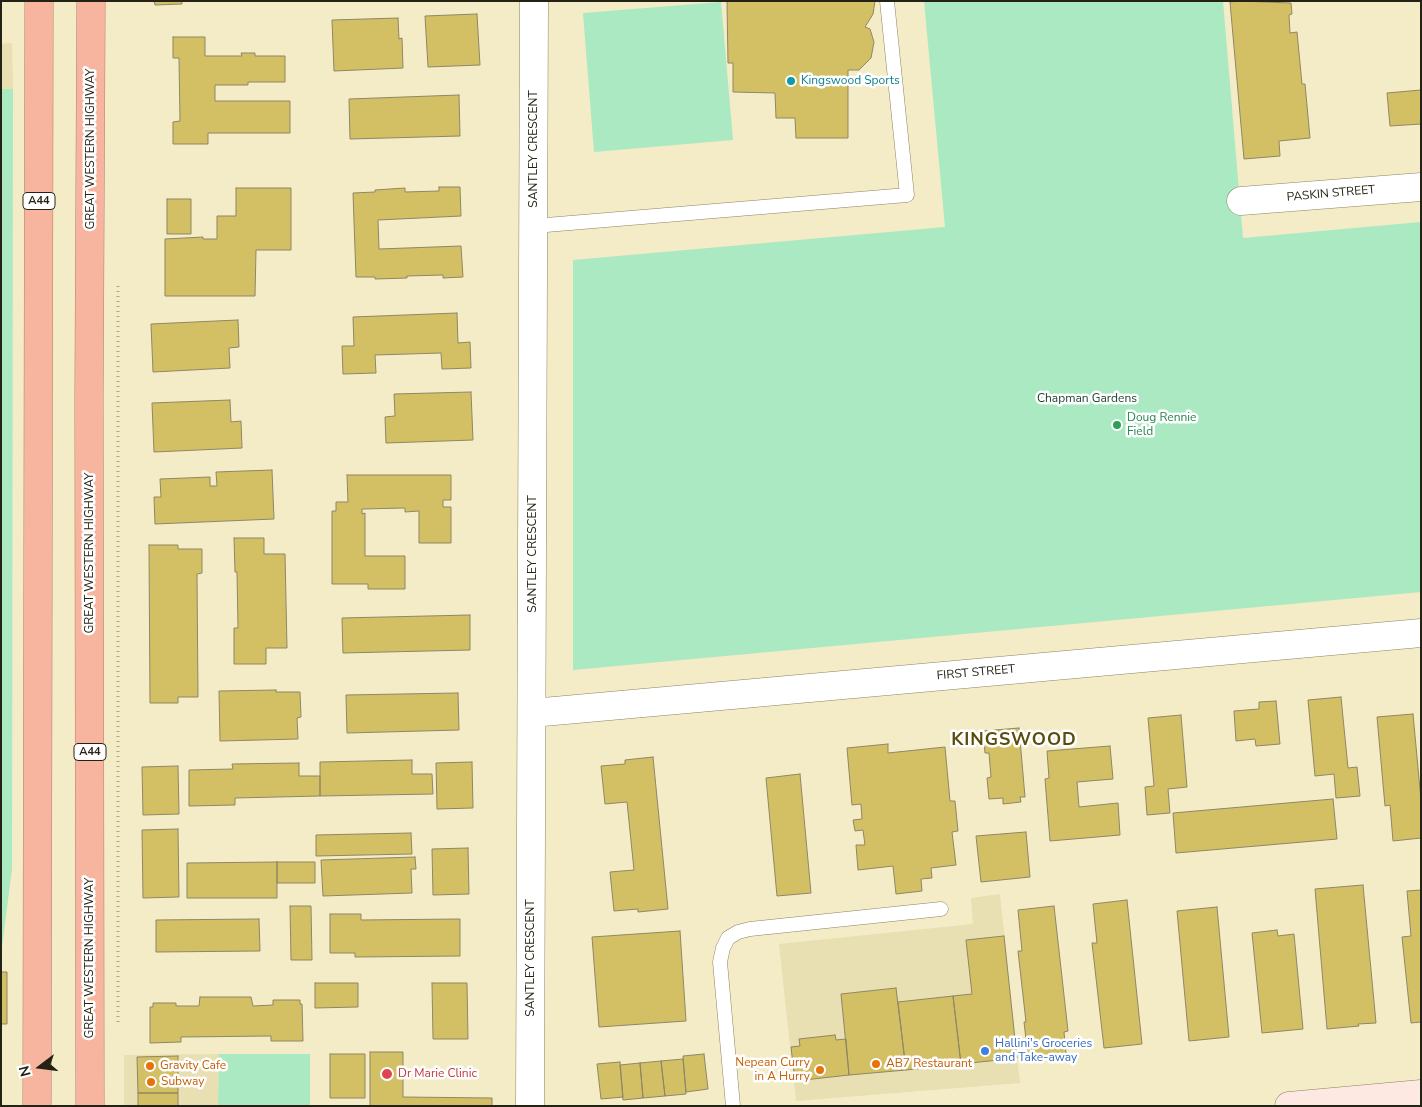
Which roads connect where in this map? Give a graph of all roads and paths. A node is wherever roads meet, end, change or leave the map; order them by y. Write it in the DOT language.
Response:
graph roads {
  1 [pos="39,1"];
  2 [pos="92,1"];
  3 [pos="534,1"];
  4 [pos="887,1"];
  5 [pos="1421,187"];
  6 [pos="1240,201"];
  7 [pos="534,226"];
  8 [pos="118,283"];
  9 [pos="1421,633"];
  10 [pos="532,713"];
  11 [pos="941,909"];
  12 [pos="118,1027"];
  13 [pos="1421,1094"];
  14 [pos="37,1106"];
  15 [pos="90,1106"];
  16 [pos="530,1106"];
  17 [pos="733,1106"];
  18 [pos="1289,1106"];
  1 -- 14 [label="highway, A44"];
  2 -- 15 [label="highway, GREAT WESTERN HIGHWAY / A44"];
  3 -- 7 [label="street, SANTLEY CRESCENT"];
  4 -- 7 [label="lane"];
  5 -- 6 [label="street, PASKIN STREET"];
  7 -- 10 [label="street, SANTLEY CRESCENT"];
  8 -- 12 [label="path"];
  9 -- 10 [label="street, FIRST STREET"];
  10 -- 16 [label="street, SANTLEY CRESCENT"];
  11 -- 17 [label="lane"];
  13 -- 18 [label="main road"];
}
